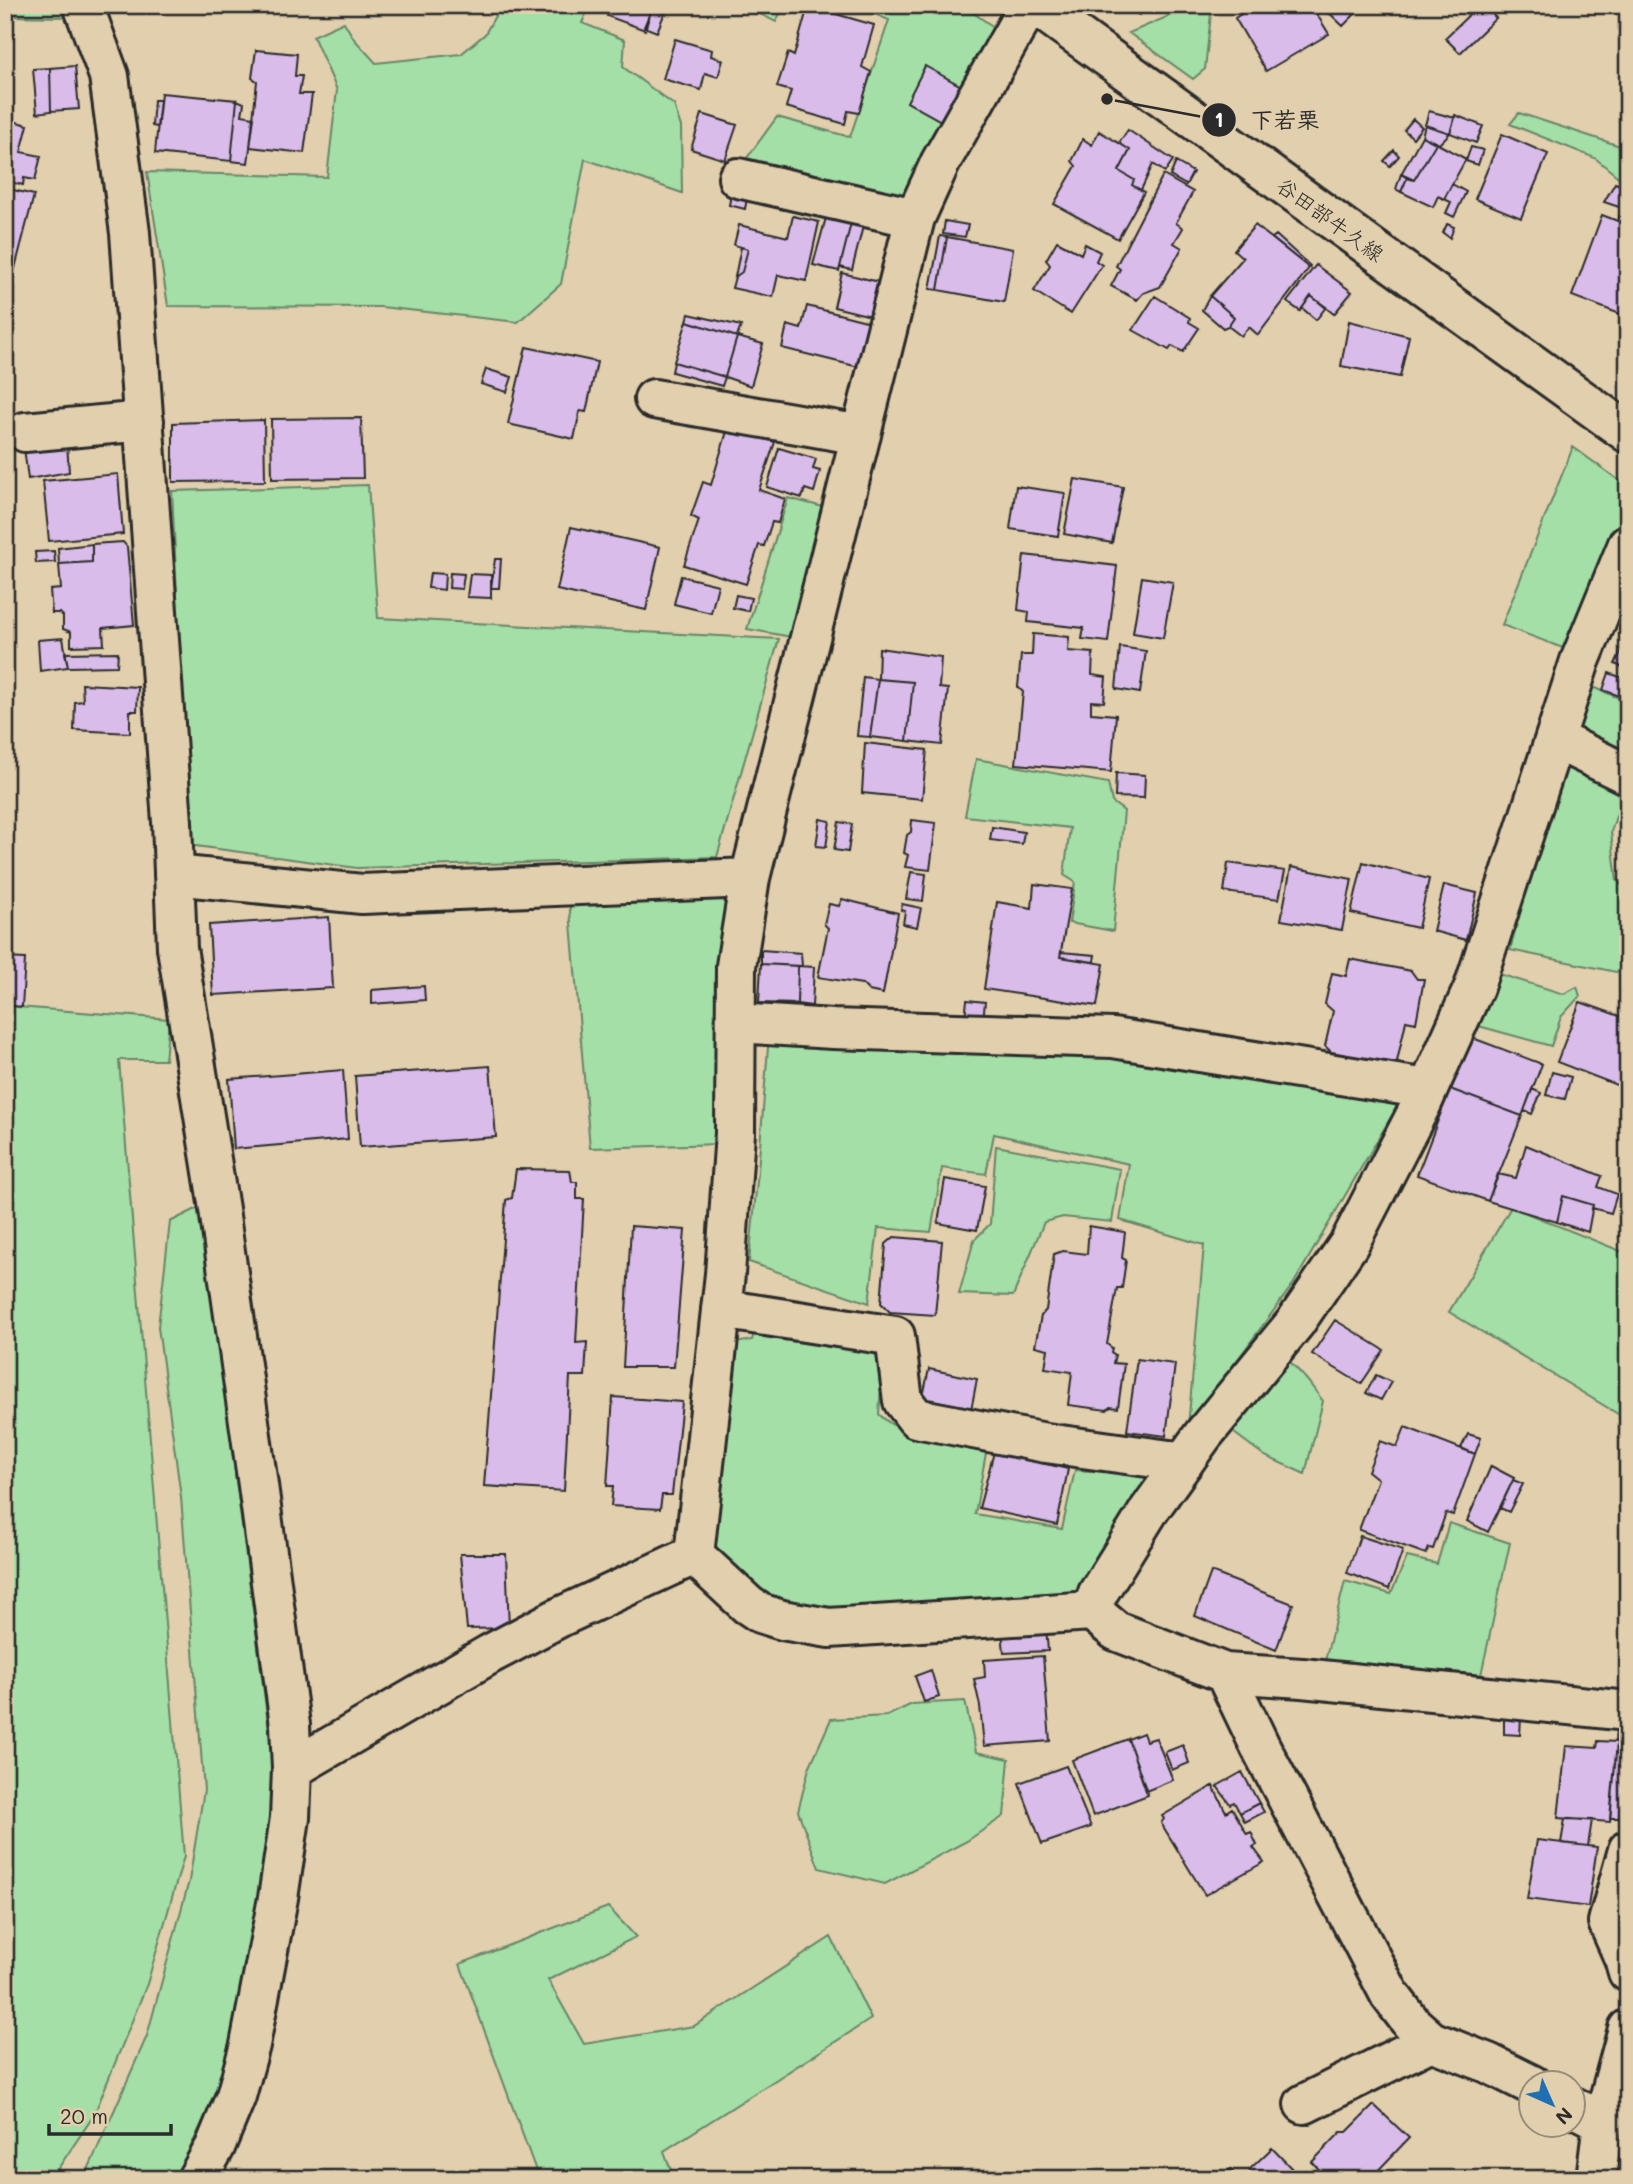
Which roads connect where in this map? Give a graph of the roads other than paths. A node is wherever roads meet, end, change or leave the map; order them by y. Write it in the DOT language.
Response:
graph roads {
  1 [pos="83,5"];
  2 [pos="1049,10"];
  3 [pos="738,178"];
  4 [pos="915,218"];
  5 [pos="654,399"];
  6 [pos="144,421"];
  7 [pos="25,432"];
  8 [pos="1628,433"];
  9 [pos="862,435"];
  10 [pos="1628,544"];
  11 [pos="1555,739"];
  12 [pos="1628,775"];
  13 [pos="174,875"];
  14 [pos="750,878"];
  15 [pos="736,1023"];
  16 [pos="1427,1089"];
  17 [pos="721,1309"];
  18 [pos="1184,1462"];
  19 [pos="694,1555"];
  20 [pos="1092,1611"];
  21 [pos="1225,1673"];
  22 [pos="1628,1711"];
  23 [pos="292,1769"];
  24 [pos="1628,1850"];
  25 [pos="1628,1972"];
  26 [pos="1628,2029"];
  27 [pos="1431,2041"];
  28 [pos="1518,2078"];
  29 [pos="1304,2104"];
  30 [pos="1588,2114"];
  31 [pos="197,2179"];
  32 [pos="1596,2179"];
  1 -- 6 [label="street"];
  2 -- 4 [label="street"];
  2 -- 8 [label="street, 谷田部牛久線"];
  3 -- 4 [label="street"];
  4 -- 9 [label="street"];
  5 -- 9 [label="street"];
  6 -- 7 [label="street"];
  6 -- 13 [label="street"];
  9 -- 14 [label="street"];
  10 -- 11 [label="street"];
  11 -- 12 [label="street"];
  11 -- 16 [label="street"];
  13 -- 14 [label="street"];
  13 -- 23 [label="street"];
  14 -- 15 [label="street"];
  15 -- 16 [label="street"];
  15 -- 17 [label="street"];
  16 -- 18 [label="street"];
  17 -- 18 [label="street"];
  17 -- 19 [label="street"];
  18 -- 20 [label="street"];
  19 -- 20 [label="street"];
  19 -- 23 [label="street"];
  20 -- 21 [label="street"];
  21 -- 22 [label="street"];
  21 -- 27 [label="street"];
  23 -- 31 [label="street"];
  24 -- 25 [label="street"];
  26 -- 30 [label="street"];
  27 -- 28 [label="street"];
  27 -- 29 [label="street"];
  30 -- 32 [label="street"];
}
